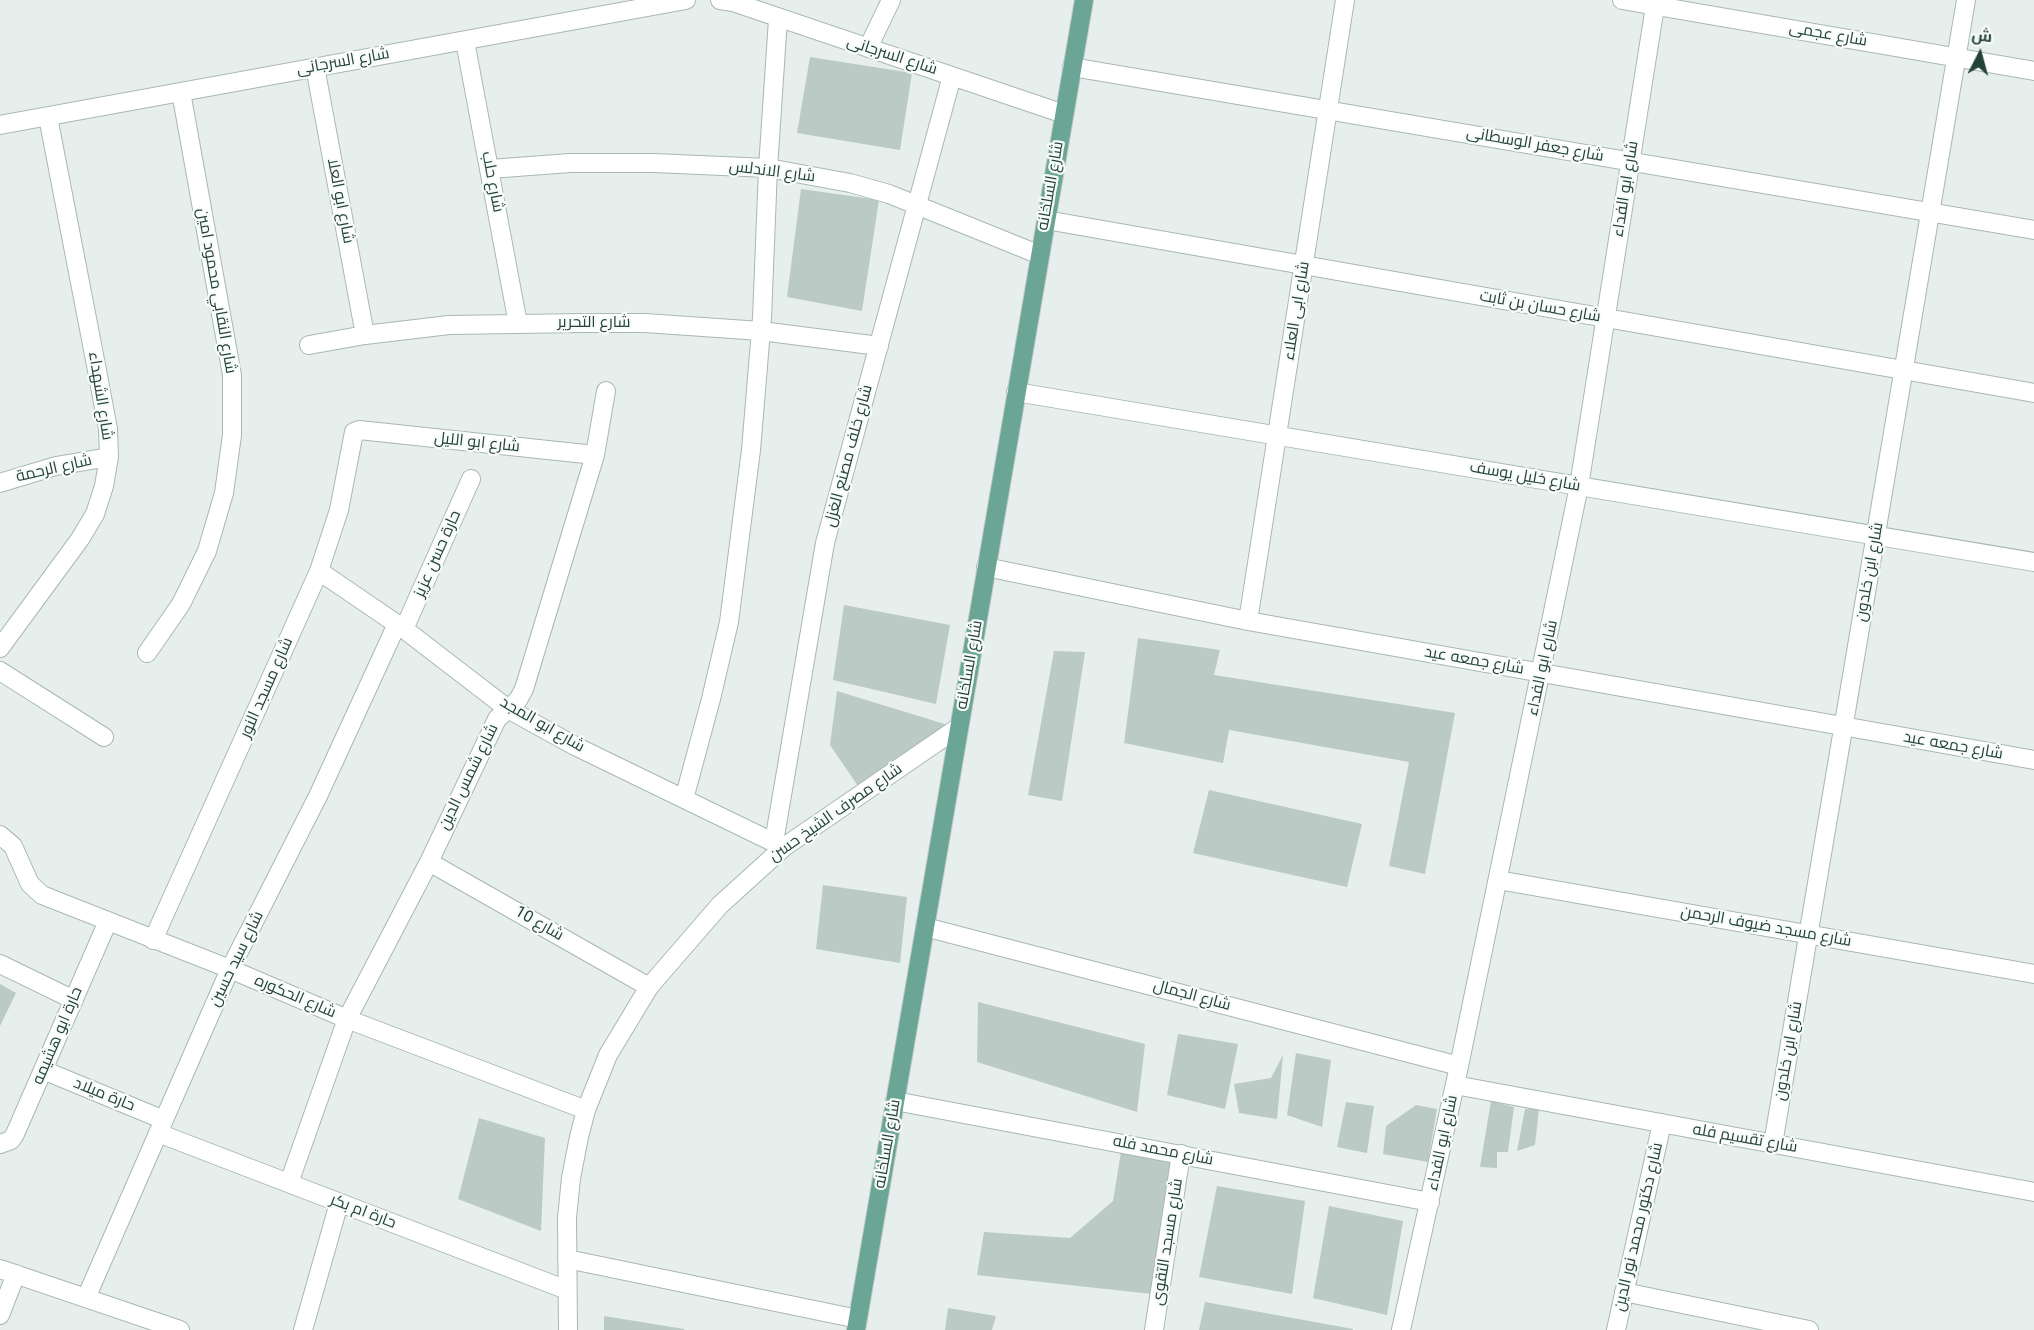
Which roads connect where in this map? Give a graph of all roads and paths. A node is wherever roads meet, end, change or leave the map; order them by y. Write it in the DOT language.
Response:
graph roads {
  1 [pos="686,0"];
  2 [pos="720,0"];
  3 [pos="891,0"];
  4 [pos="1083,0"];
  5 [pos="1345,0"];
  6 [pos="1622,0"];
  7 [pos="1966,0"];
  8 [pos="1655,3"];
  9 [pos="778,19"];
  10 [pos="465,41"];
  11 [pos="868,48"];
  12 [pos="1958,57"];
  13 [pos="315,67"];
  14 [pos="1072,67"];
  15 [pos="2034,71"];
  16 [pos="952,76"];
  17 [pos="181,92"];
  18 [pos="1328,110"];
  19 [pos="1064,114"];
  20 [pos="48,117"];
  21 [pos="0,125"];
  22 [pos="1630,161"];
  23 [pos="768,168"];
  24 [pos="490,169"];
  25 [pos="917,204"];
  26 [pos="1932,212"];
  27 [pos="1046,220"];
  28 [pos="2034,230"];
  29 [pos="1040,255"];
  30 [pos="1304,266"];
  31 [pos="1606,319"];
  32 [pos="518,324"];
  33 [pos="761,331"];
  34 [pos="366,335"];
  35 [pos="309,345"];
  36 [pos="879,346"];
  37 [pos="1905,371"];
  38 [pos="606,391"];
  39 [pos="1016,392"];
  40 [pos="2034,393"];
  41 [pos="359,430"];
  42 [pos="1277,435"];
  43 [pos="594,455"];
  44 [pos="109,457"];
  45 [pos="471,479"];
  46 [pos="0,483"];
  47 [pos="1579,486"];
  48 [pos="1877,536"];
  49 [pos="2034,562"];
  50 [pos="986,567"];
  51 [pos="320,571"];
  52 [pos="1248,621"];
  53 [pos="400,627"];
  54 [pos="0,648"];
  55 [pos="147,653"];
  56 [pos="0,671"];
  57 [pos="1542,673"];
  58 [pos="508,709"];
  59 [pos="1844,726"];
  60 [pos="959,727"];
  61 [pos="104,736"];
  62 [pos="2034,760"];
  63 [pos="684,799"];
  64 [pos="0,835"];
  65 [pos="779,845"];
  66 [pos="429,862"];
  67 [pos="1498,879"];
  68 [pos="108,921"];
  69 [pos="925,927"];
  70 [pos="1808,934"];
  71 [pos="153,940"];
  72 [pos="0,964"];
  73 [pos="230,969"];
  74 [pos="2034,974"];
  75 [pos="649,987"];
  76 [pos="74,1000"];
  77 [pos="347,1019"];
  78 [pos="1459,1066"];
  79 [pos="43,1070"];
  80 [pos="1455,1085"];
  81 [pos="895,1101"];
  82 [pos="586,1110"];
  83 [pos="1662,1124"];
  84 [pos="161,1126"];
  85 [pos="0,1144"];
  86 [pos="1773,1144"];
  87 [pos="1181,1154"];
  88 [pos="289,1183"];
  89 [pos="2034,1192"];
  90 [pos="1430,1202"];
  91 [pos="339,1203"];
  92 [pos="567,1259"];
  93 [pos="8,1271"];
  94 [pos="567,1290"];
  95 [pos="1624,1292"];
  96 [pos="86,1298"];
  97 [pos="0,1315"];
  98 [pos="857,1324"];
  99 [pos="180,1330"];
  100 [pos="303,1330"];
  101 [pos="568,1330"];
  102 [pos="1154,1330"];
  103 [pos="1401,1330"];
  104 [pos="1616,1330"];
  105 [pos="1809,1330"];
  1 -- 10 [label="street, شارع السرجانى"];
  2 -- 9 [label="street, شارع السرجانى"];
  3 -- 11 [label="street"];
  4 -- 14 [label="main road, شارع السلخانه"];
  5 -- 18 [label="street, شارع ابى العلاء"];
  6 -- 8 [label="street, شارع عجمى"];
  7 -- 12 [label="street, شارع ابن خلدون"];
  8 -- 12 [label="street, شارع عجمى"];
  8 -- 22 [label="street, شارع ابو الفداء"];
  9 -- 11 [label="street, شارع السرجانى"];
  9 -- 23 [label="street"];
  10 -- 13 [label="street, شارع السرجانى"];
  10 -- 24 [label="street, شارع حلب"];
  11 -- 16 [label="street, شارع السرجانى"];
  12 -- 15 [label="street, شارع عجمى"];
  12 -- 26 [label="street, شارع ابن خلدون"];
  13 -- 17 [label="street, شارع السرجانى"];
  13 -- 34 [label="street, شارع ابو العلا"];
  14 -- 18 [label="street, شارع جعفر الوسطانى"];
  14 -- 19 [label="main road, شارع السلخانه"];
  16 -- 19 [label="street, شارع السرجانى"];
  16 -- 25 [label="street, شارع خلف مصنع الغزل"];
  17 -- 20 [label="street, شارع السرجانى"];
  17 -- 55 [label="street, شارع النقابي محمود امين"];
  18 -- 22 [label="street, شارع جعفر الوسطانى"];
  18 -- 30 [label="street, شارع ابى العلاء"];
  19 -- 27 [label="main road, شارع السلخانه"];
  20 -- 21 [label="street, شارع السرجانى"];
  20 -- 44 [label="street, شارع الشهداء"];
  22 -- 26 [label="street, شارع جعفر الوسطانى"];
  22 -- 31 [label="street, شارع ابو الفداء"];
  23 -- 24 [label="street, شارع الاندلس"];
  23 -- 25 [label="street, شارع الاندلس"];
  23 -- 33 [label="street"];
  24 -- 32 [label="street, شارع حلب"];
  25 -- 29 [label="street, شارع الاندلس"];
  25 -- 36 [label="street, شارع خلف مصنع الغزل"];
  26 -- 28 [label="street, شارع جعفر الوسطانى"];
  26 -- 37 [label="street, شارع ابن خلدون"];
  27 -- 29 [label="main road, شارع السلخانه"];
  27 -- 30 [label="street, شارع حسان بن ثابت"];
  29 -- 39 [label="main road, شارع السلخانه"];
  30 -- 31 [label="street, شارع حسان بن ثابت"];
  30 -- 42 [label="street, شارع ابى العلاء"];
  31 -- 37 [label="street, شارع حسان بن ثابت"];
  31 -- 47 [label="street, شارع ابو الفداء"];
  32 -- 33 [label="street, شارع التحرير"];
  32 -- 34 [label="street, شارع التحرير"];
  33 -- 36 [label="street, شارع التحرير"];
  33 -- 63 [label="street"];
  34 -- 35 [label="street, شارع التحرير"];
  36 -- 65 [label="street, شارع خلف مصنع الغزل"];
  37 -- 40 [label="street, شارع حسان بن ثابت"];
  37 -- 48 [label="street, شارع ابن خلدون"];
  38 -- 43 [label="street, شارع شمس الدين"];
  39 -- 42 [label="street, شارع خليل يوسف"];
  39 -- 50 [label="main road, شارع السلخانه"];
  41 -- 43 [label="street, شارع ابو الليل"];
  41 -- 51 [label="street, شارع مسجد النور"];
  42 -- 47 [label="street, شارع خليل يوسف"];
  42 -- 52 [label="street, شارع ابى العلاء"];
  43 -- 58 [label="street, شارع شمس الدين"];
  44 -- 46 [label="street, شارع الرحمة"];
  44 -- 54 [label="street, شارع الشهداء"];
  45 -- 53 [label="street, حارة حسن عزيز"];
  47 -- 48 [label="street, شارع خليل يوسف"];
  47 -- 57 [label="street, شارع ابو الفداء"];
  48 -- 49 [label="street, شارع خليل يوسف"];
  48 -- 59 [label="street, شارع ابن خلدون"];
  50 -- 52 [label="street, شارع جمعه عيد"];
  50 -- 60 [label="main road, شارع السلخانه"];
  51 -- 53 [label="street, شارع ابو المجد"];
  51 -- 71 [label="street, شارع مسجد النور"];
  52 -- 57 [label="street, شارع جمعه عيد"];
  53 -- 58 [label="street, شارع ابو المجد"];
  53 -- 73 [label="street, شارع سيد حسين"];
  56 -- 61 [label="street"];
  57 -- 59 [label="street, شارع جمعه عيد"];
  57 -- 67 [label="street, شارع ابو الفداء"];
  58 -- 63 [label="street, شارع ابو المجد"];
  58 -- 66 [label="street, شارع شمس الدين"];
  59 -- 62 [label="street, شارع جمعه عيد"];
  59 -- 70 [label="street, شارع ابن خلدون"];
  60 -- 65 [label="street, شارع مصرف الشيخ حسن"];
  60 -- 69 [label="main road, شارع السلخانه"];
  63 -- 65 [label="street, شارع ابو المجد"];
  64 -- 68 [label="street, شارع الحكوره"];
  65 -- 75 [label="street, شارع مصرف الشيخ حسن"];
  66 -- 75 [label="street, شارع 10"];
  66 -- 77 [label="street, شارع شمس الدين"];
  67 -- 70 [label="street, شارع مسجد ضيوف الرحمن"];
  67 -- 78 [label="street, شارع ابو الفداء"];
  68 -- 71 [label="street, شارع الحكوره"];
  68 -- 76 [label="street, حارة ابو هشيمه"];
  69 -- 78 [label="street, شارع الجمال"];
  69 -- 81 [label="main road, شارع السلخانه"];
  70 -- 74 [label="street, شارع مسجد ضيوف الرحمن"];
  70 -- 86 [label="street, شارع ابن خلدون"];
  71 -- 73 [label="street, شارع الحكوره"];
  72 -- 76 [label="street"];
  73 -- 77 [label="street, شارع الحكوره"];
  73 -- 84 [label="street, شارع سيد حسين"];
  75 -- 82 [label="street, شارع مصرف الشيخ حسن"];
  76 -- 79 [label="street, حارة ابو هشيمه"];
  77 -- 82 [label="street, شارع الحكوره"];
  77 -- 88 [label="street, شارع شمس الدين"];
  78 -- 80 [label="street, شارع ابو الفداء"];
  79 -- 84 [label="street, حارة ميلاد"];
  79 -- 85 [label="street, حارة ابو هشيمه"];
  80 -- 83 [label="street, شارع تقسيم فله"];
  80 -- 90 [label="street, شارع ابو الفداء"];
  81 -- 87 [label="street, شارع محمد فله"];
  81 -- 98 [label="main road, شارع السلخانه"];
  82 -- 92 [label="street, شارع مصرف الشيخ حسن"];
  83 -- 86 [label="street, شارع تقسيم فله"];
  83 -- 95 [label="street, شارع دكتور محمد نور الدين"];
  84 -- 88 [label="street, حارة ام بكر"];
  84 -- 96 [label="street, شارع سيد حسين"];
  86 -- 89 [label="street, شارع تقسيم فله"];
  87 -- 90 [label="street, شارع محمد فله"];
  87 -- 102 [label="street, شارع مسجد التقوى"];
  88 -- 91 [label="street, حارة ام بكر"];
  90 -- 103 [label="street, شارع ابو الفداء"];
  91 -- 94 [label="street, حارة ام بكر"];
  91 -- 100 [label="street"];
  92 -- 94 [label="street, شارع مصرف الشيخ حسن"];
  92 -- 98 [label="street"];
  93 -- 96 [label="street"];
  93 -- 97 [label="street"];
  94 -- 101 [label="street, شارع مصرف الشيخ حسن"];
  95 -- 104 [label="street, شارع دكتور محمد نور الدين"];
  95 -- 105 [label="street"];
  96 -- 99 [label="street"];
}
